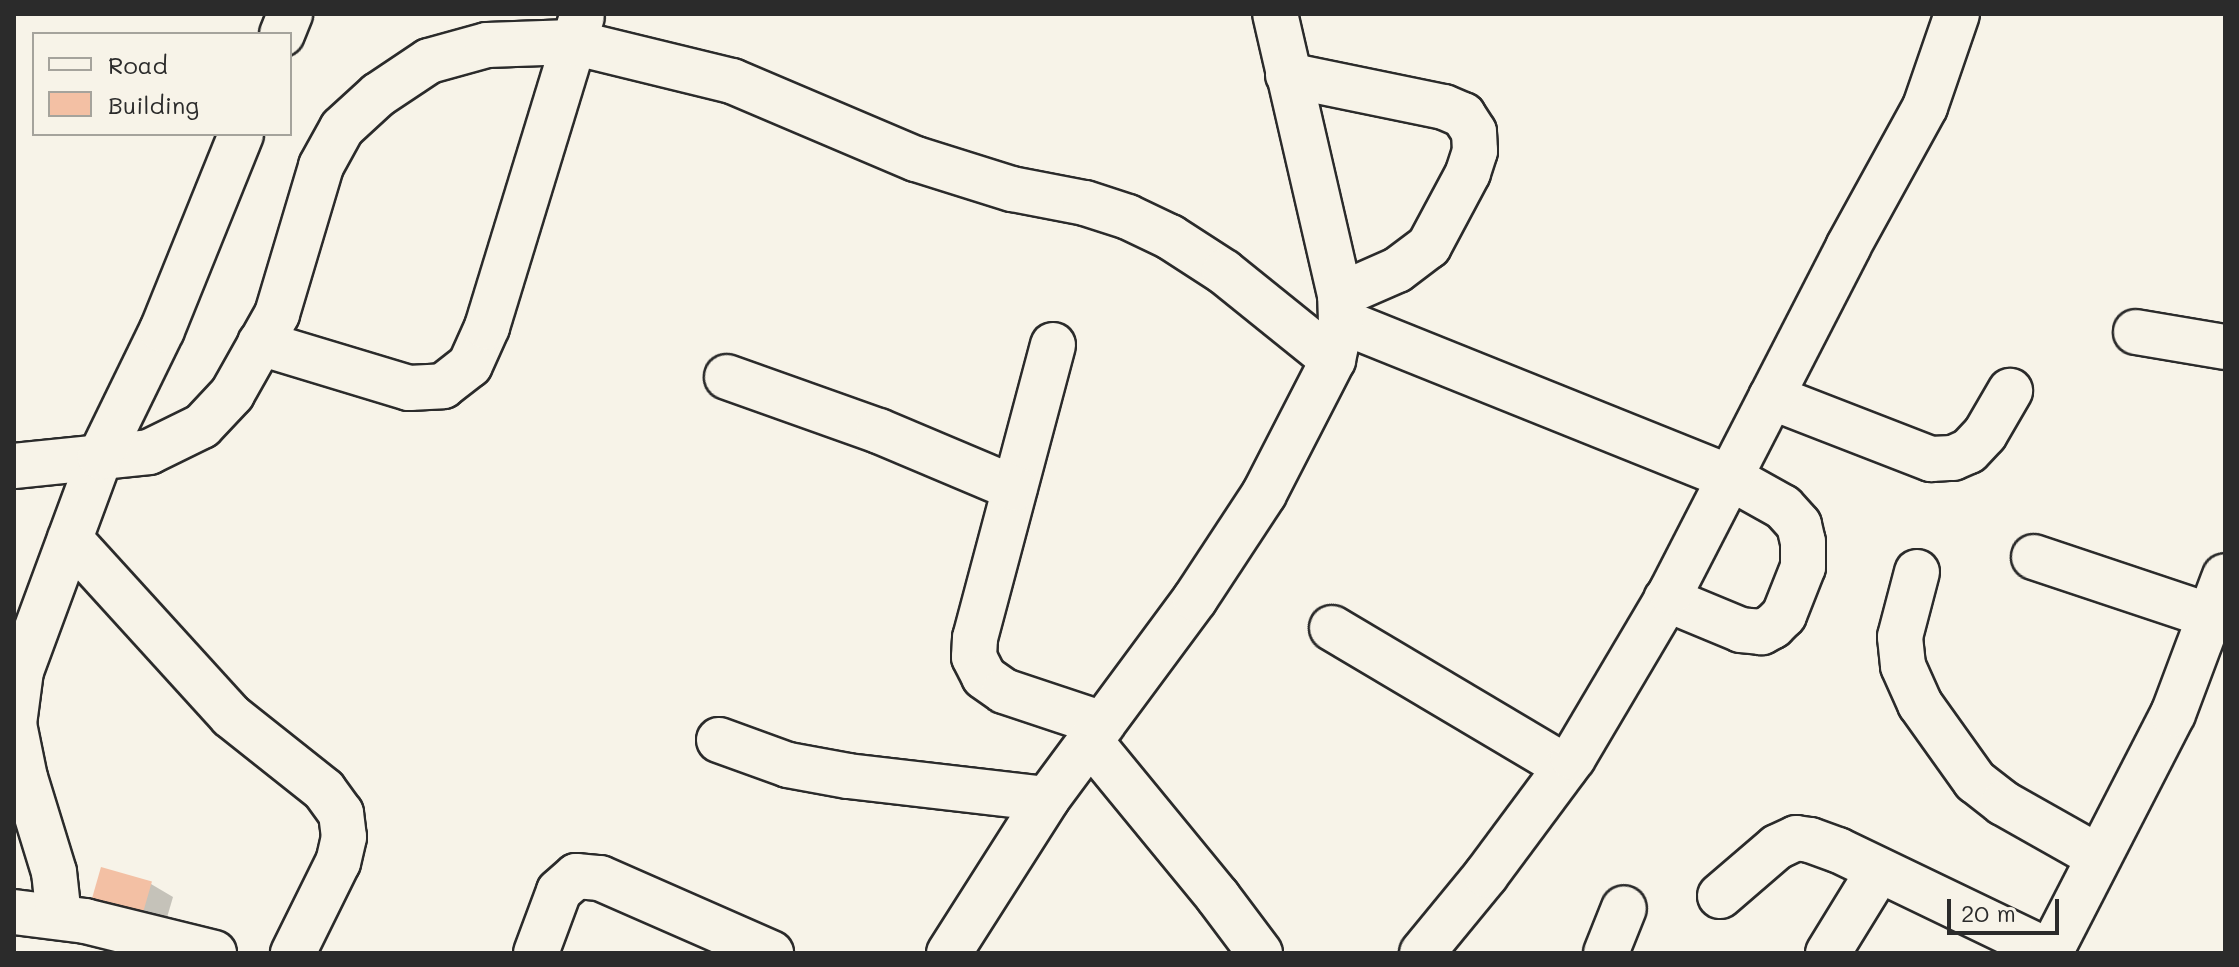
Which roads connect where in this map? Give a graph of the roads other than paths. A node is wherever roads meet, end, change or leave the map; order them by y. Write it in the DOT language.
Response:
graph roads {
  1 [pos="1275,14"];
  2 [pos="1957,14"];
  3 [pos="577,28"];
  4 [pos="1288,75"];
  5 [pos="240,136"];
  6 [pos="1338,325"];
  7 [pos="2136,332"];
  8 [pos="260,343"];
  9 [pos="1053,345"];
  10 [pos="2225,347"];
  11 [pos="727,377"];
  12 [pos="2010,391"];
  13 [pos="1771,397"];
  14 [pos="100,457"];
  15 [pos="14,466"];
  16 [pos="1729,477"];
  17 [pos="1014,488"];
  18 [pos="70,539"];
  19 [pos="2034,557"];
  20 [pos="1917,572"];
  21 [pos="1666,599"];
  22 [pos="1332,628"];
  23 [pos="2213,638"];
  24 [pos="1096,732"];
  25 [pos="719,740"];
  26 [pos="1566,767"];
  27 [pos="1047,799"];
  28 [pos="2097,856"];
  29 [pos="1879,870"];
  30 [pos="1720,896"];
  31 [pos="1624,908"];
  32 [pos="14,912"];
  33 [pos="59,917"];
  34 [pos="214,953"];
  35 [pos="293,953"];
  36 [pos="536,953"];
  37 [pos="771,953"];
  38 [pos="949,953"];
  39 [pos="1260,953"];
  40 [pos="1422,953"];
  41 [pos="1606,953"];
  42 [pos="1828,953"];
  43 [pos="2050,953"];
  1 -- 4 [label="street"];
  2 -- 13 [label="street"];
  3 -- 6 [label="street"];
  3 -- 8 [label="street"];
  3 -- 8 [label="street"];
  4 -- 6 [label="street"];
  4 -- 6 [label="street"];
  5 -- 14 [label="street"];
  6 -- 16 [label="street"];
  6 -- 24 [label="street"];
  7 -- 10 [label="street"];
  8 -- 14 [label="street"];
  9 -- 17 [label="street"];
  11 -- 17 [label="street"];
  12 -- 13 [label="street"];
  13 -- 16 [label="street"];
  14 -- 15 [label="street"];
  14 -- 18 [label="street"];
  16 -- 21 [label="street"];
  16 -- 21 [label="street"];
  17 -- 24 [label="street"];
  18 -- 33 [label="street"];
  18 -- 35 [label="street"];
  19 -- 23 [label="street"];
  20 -- 28 [label="street"];
  21 -- 26 [label="street"];
  22 -- 26 [label="street"];
  23 -- 28 [label="street"];
  24 -- 27 [label="street"];
  24 -- 39 [label="street"];
  25 -- 27 [label="street"];
  26 -- 40 [label="street"];
  27 -- 38 [label="street"];
  28 -- 43 [label="street"];
  29 -- 30 [label="street"];
  29 -- 42 [label="street"];
  29 -- 43 [label="street"];
  31 -- 41 [label="street"];
  32 -- 33 [label="street"];
  33 -- 34 [label="street"];
  36 -- 37 [label="street"];
}
